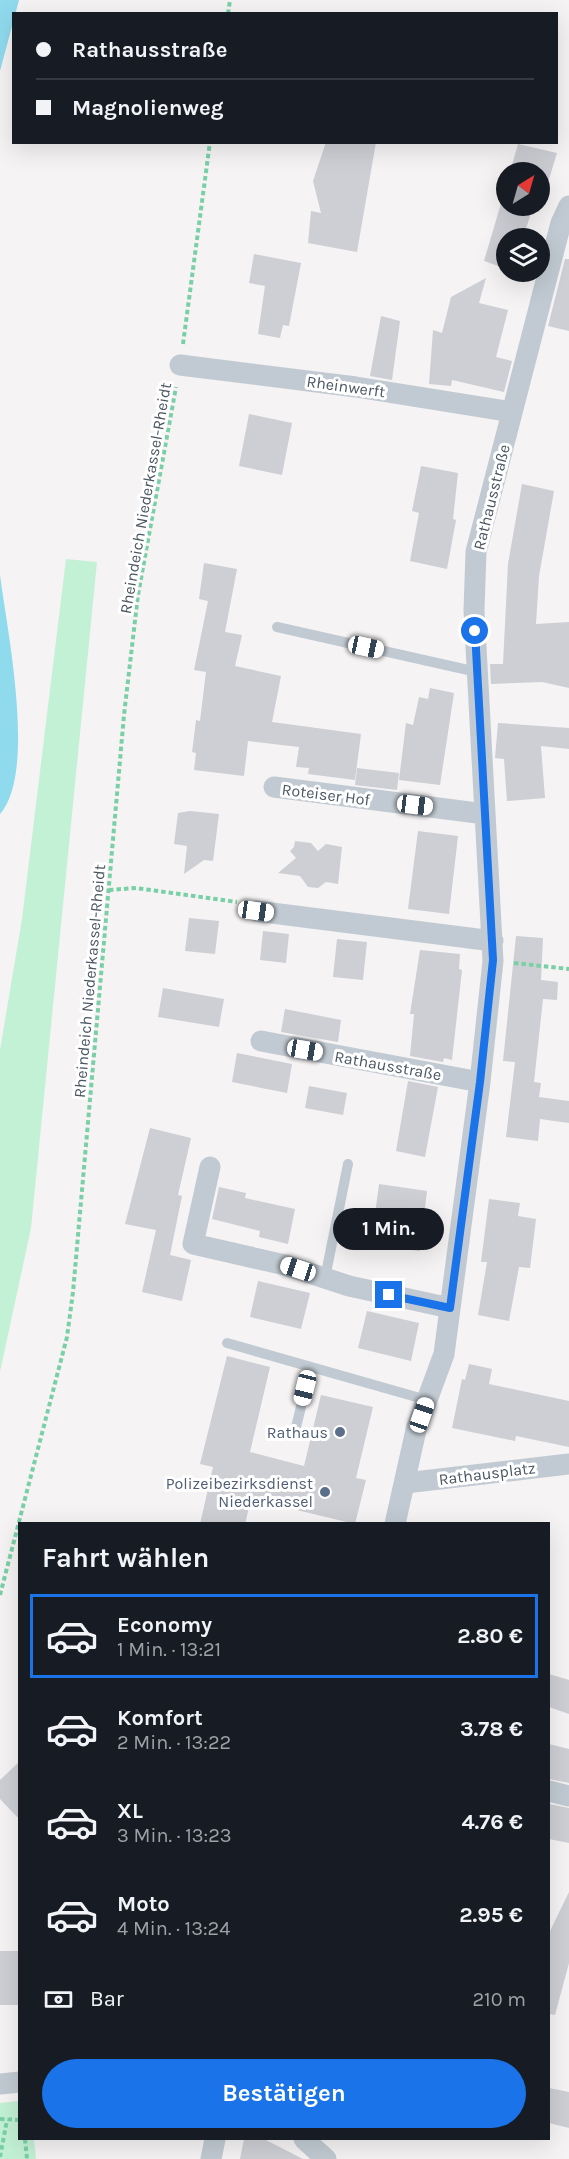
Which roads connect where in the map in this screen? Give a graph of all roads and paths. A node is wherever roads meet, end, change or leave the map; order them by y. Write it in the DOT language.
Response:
graph roads {
  1 [pos="210,144"];
  2 [pos="569,206"];
  3 [pos="180,365"];
  4 [pos="512,412"];
  5 [pos="277,627"];
  6 [pos="477,672"];
  7 [pos="273,787"];
  8 [pos="485,814"];
  9 [pos="109,890"];
  10 [pos="256,911"];
  11 [pos="493,951"];
  12 [pos="569,969"];
  13 [pos="261,1041"];
  14 [pos="480,1082"];
  15 [pos="348,1164"];
  16 [pos="210,1167"];
  17 [pos="324,1278"];
  18 [pos="450,1308"];
  19 [pos="227,1343"];
  20 [pos="311,1367"];
  21 [pos="427,1400"];
  22 [pos="295,1431"];
  23 [pos="569,1464"];
  24 [pos="405,1484"];
  25 [pos="21,1522"];
  26 [pos="396,1522"];
  27 [pos="17,1539"];
  28 [pos="0,1595"];
  29 [pos="550,1791"];
  30 [pos="569,1796"];
  31 [pos="18,2082"];
  32 [pos="0,2084"];
  33 [pos="0,2119"];
  34 [pos="7,2120"];
  35 [pos="18,2120"];
  36 [pos="26,2140"];
  37 [pos="214,2140"];
  38 [pos="305,2140"];
  39 [pos="0,2157"];
  40 [pos="27,2159"];
  41 [pos="211,2159"];
  42 [pos="326,2159"];
  1 -- 3 [label="path, Rheindeich Niederkassel-Rheidt"];
  2 -- 4 [label="street, Rathausstraße"];
  3 -- 4 [label="street, Rheinwerft"];
  3 -- 9 [label="path, Rheindeich Niederkassel-Rheidt"];
  4 -- 6 [label="street, Rathausstraße"];
  5 -- 6 [label="lane"];
  6 -- 8 [label="street, Rathausstraße"];
  7 -- 8 [label="street, Roteiser Hof"];
  8 -- 11 [label="street, Rathausstraße"];
  9 -- 10 [label="path"];
  9 -- 25 [label="path, Rheindeich Niederkassel-Rheidt"];
  10 -- 11 [label="street"];
  11 -- 12 [label="path"];
  11 -- 14 [label="street, Rathausstraße"];
  13 -- 14 [label="street, Rathausstraße"];
  14 -- 18 [label="street, Rathausstraße"];
  15 -- 17 [label="lane"];
  16 -- 17 [label="street"];
  17 -- 18 [label="street"];
  18 -- 21 [label="street, Rathausstraße"];
  19 -- 20 [label="lane"];
  20 -- 21 [label="lane"];
  20 -- 22 [label="lane"];
  21 -- 24 [label="street, Rathausstraße"];
  23 -- 24 [label="street, Rathausplatz"];
  24 -- 26 [label="street, Rathausstraße"];
  27 -- 28 [label="path, Rheindeich Niederkassel-Rheidt"];
  29 -- 30 [label="street"];
  31 -- 32 [label="street"];
  33 -- 34 [label="path"];
  34 -- 35 [label="path"];
  34 -- 39 [label="path"];
  36 -- 40 [label="path"];
  37 -- 41 [label="street"];
  38 -- 42 [label="street"];
}
